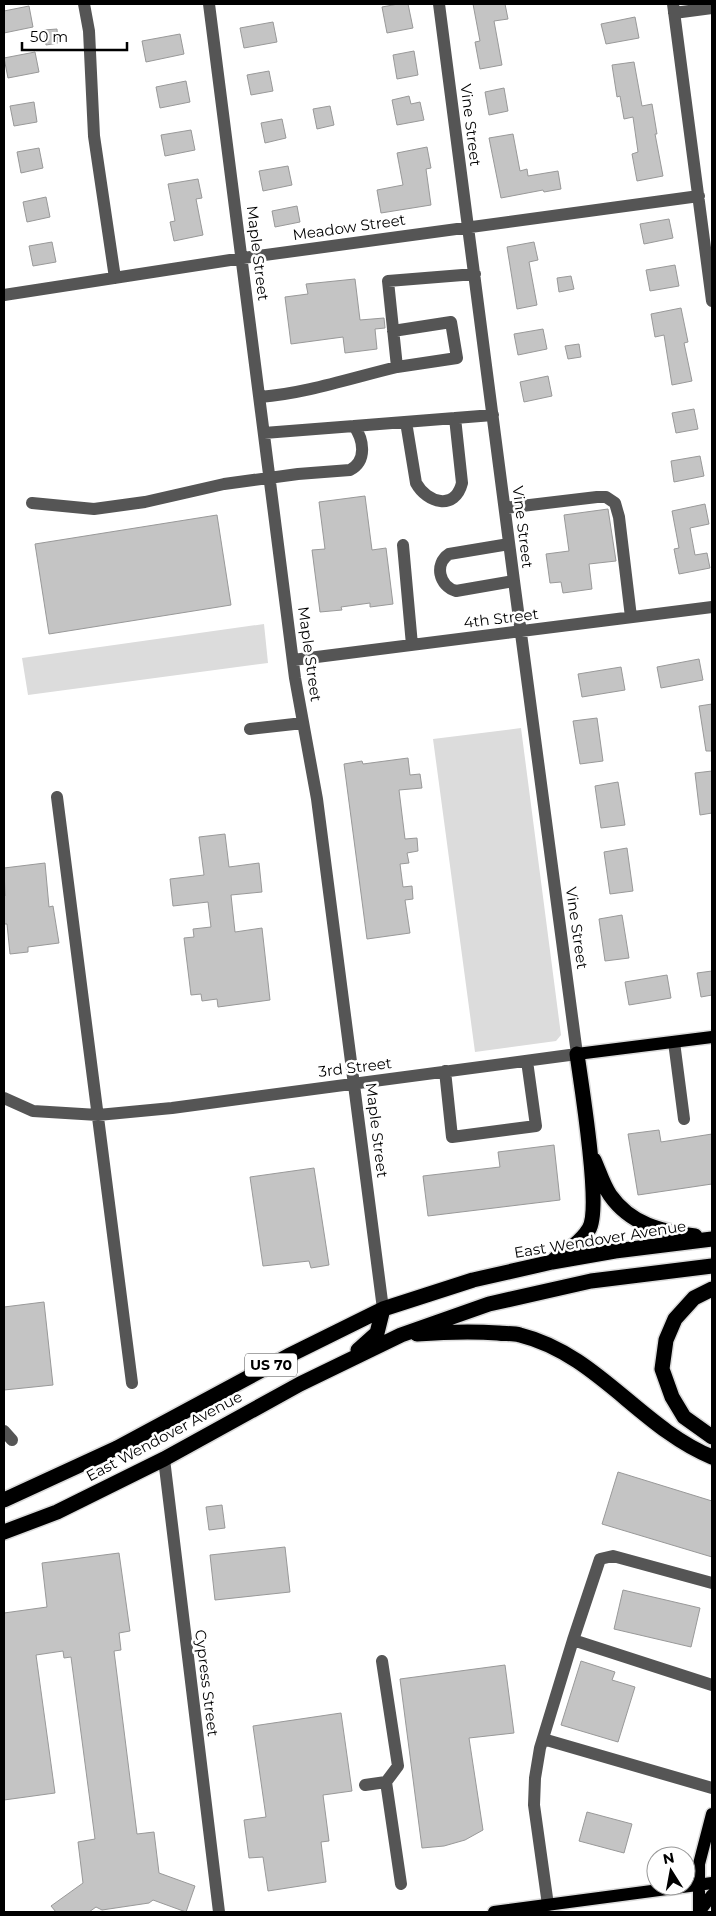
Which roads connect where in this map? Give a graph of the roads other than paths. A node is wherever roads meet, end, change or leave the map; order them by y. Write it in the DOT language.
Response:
graph roads {
  1 [pos="84,4"];
  2 [pos="209,4"];
  3 [pos="439,4"];
  4 [pos="674,8"];
  5 [pos="712,8"];
  6 [pos="699,196"];
  7 [pos="468,226"];
  8 [pos="243,258"];
  9 [pos="475,274"];
  10 [pos="115,278"];
  11 [pos="4,290"];
  12 [pos="4,295"];
  13 [pos="712,302"];
  14 [pos="393,331"];
  15 [pos="397,367"];
  16 [pos="260,397"];
  17 [pos="493,415"];
  18 [pos="454,418"];
  19 [pos="406,422"];
  20 [pos="354,426"];
  21 [pos="264,433"];
  22 [pos="270,479"];
  23 [pos="32,503"];
  24 [pos="505,508"];
  25 [pos="509,544"];
  26 [pos="403,546"];
  27 [pos="514,581"];
  28 [pos="712,607"];
  29 [pos="631,617"];
  30 [pos="522,632"];
  31 [pos="412,645"];
  32 [pos="293,660"];
  33 [pos="303,723"];
  34 [pos="250,729"];
  35 [pos="57,797"];
  36 [pos="712,1037"];
  37 [pos="674,1042"];
  38 [pos="577,1054"];
  39 [pos="527,1061"];
  40 [pos="445,1071"];
  41 [pos="354,1084"];
  42 [pos="4,1098"];
  43 [pos="98,1116"];
  44 [pos="684,1119"];
  45 [pos="591,1154"];
  46 [pos="712,1238"];
  47 [pos="552,1262"];
  48 [pos="712,1266"];
  49 [pos="712,1289"];
  50 [pos="383,1309"];
  51 [pos="401,1335"];
  52 [pos="346,1361"];
  53 [pos="132,1382"];
  54 [pos="712,1437"];
  55 [pos="712,1457"];
  56 [pos="164,1458"];
  57 [pos="24,1492"];
  58 [pos="4,1495"];
  59 [pos="4,1500"];
  60 [pos="4,1532"];
  61 [pos="712,1583"];
  62 [pos="574,1640"];
  63 [pos="382,1661"];
  64 [pos="712,1685"];
  65 [pos="543,1739"];
  66 [pos="386,1782"];
  67 [pos="365,1785"];
  68 [pos="712,1788"];
  69 [pos="712,1814"];
  70 [pos="712,1883"];
  71 [pos="401,1884"];
  72 [pos="699,1885"];
  73 [pos="712,1895"];
  74 [pos="548,1905"];
  75 [pos="712,1910"];
  76 [pos="219,1912"];
  77 [pos="494,1912"];
  78 [pos="698,1912"];
  1 -- 10 [label="street"];
  2 -- 8 [label="street, Maple Street"];
  3 -- 7 [label="street, Vine Street"];
  4 -- 5 [label="street"];
  4 -- 6 [label="street"];
  6 -- 7 [label="street, Meadow Street"];
  6 -- 13 [label="street"];
  7 -- 8 [label="street, Meadow Street"];
  7 -- 9 [label="street, Vine Street"];
  8 -- 10 [label="street, Meadow Street"];
  8 -- 16 [label="street, Maple Street"];
  9 -- 14 [label="street"];
  9 -- 17 [label="street, Vine Street"];
  10 -- 12 [label="street, Meadow Street"];
  11 -- 12 [label="street"];
  14 -- 15 [label="street"];
  14 -- 15 [label="street"];
  15 -- 16 [label="street"];
  16 -- 21 [label="street, Maple Street"];
  17 -- 18 [label="street"];
  17 -- 24 [label="street, Vine Street"];
  18 -- 19 [label="street"];
  18 -- 19 [label="street"];
  19 -- 20 [label="street"];
  20 -- 21 [label="street"];
  20 -- 22 [label="street"];
  21 -- 22 [label="street, Maple Street"];
  22 -- 23 [label="street"];
  22 -- 32 [label="street, Maple Street"];
  24 -- 25 [label="street, Vine Street"];
  24 -- 29 [label="street"];
  25 -- 27 [label="street, Vine Street"];
  25 -- 27 [label="street"];
  26 -- 31 [label="street"];
  27 -- 30 [label="street, Vine Street"];
  28 -- 29 [label="street, 4th Street"];
  29 -- 30 [label="street, 4th Street"];
  30 -- 31 [label="street, 4th Street"];
  30 -- 38 [label="street, Vine Street"];
  31 -- 32 [label="street, 4th Street"];
  32 -- 33 [label="street, Maple Street"];
  33 -- 34 [label="street"];
  33 -- 41 [label="street, Maple Street"];
  35 -- 43 [label="street"];
  36 -- 37 [label="main road, 3rd Street"];
  37 -- 38 [label="main road, 3rd Street"];
  37 -- 44 [label="street"];
  38 -- 39 [label="street, 3rd Street"];
  38 -- 45 [label="highway"];
  39 -- 40 [label="street, 3rd Street"];
  39 -- 40 [label="street"];
  40 -- 41 [label="street, 3rd Street"];
  41 -- 43 [label="street, 3rd Street"];
  41 -- 50 [label="street, Maple Street"];
  42 -- 43 [label="street, 3rd Street"];
  43 -- 53 [label="street"];
  45 -- 46 [label="highway"];
  45 -- 47 [label="highway"];
  46 -- 47 [label="highway, East Wendover Avenue / US 70"];
  47 -- 50 [label="highway, East Wendover Avenue / US 70"];
  48 -- 51 [label="highway, East Wendover Avenue / US 70"];
  49 -- 54 [label="highway"];
  50 -- 52 [label="highway"];
  50 -- 57 [label="highway, East Wendover Avenue / US 70"];
  51 -- 52 [label="highway, East Wendover Avenue / US 70"];
  51 -- 55 [label="highway"];
  52 -- 56 [label="highway, East Wendover Avenue / US 70"];
  56 -- 60 [label="highway, East Wendover Avenue / US 70"];
  56 -- 76 [label="street, Cypress Street"];
  57 -- 58 [label="highway"];
  57 -- 59 [label="highway, East Wendover Avenue / US 70"];
  61 -- 62 [label="street"];
  62 -- 64 [label="street"];
  62 -- 65 [label="street"];
  63 -- 66 [label="street"];
  65 -- 68 [label="street"];
  65 -- 74 [label="street"];
  66 -- 67 [label="street"];
  66 -- 71 [label="street"];
  69 -- 72 [label="main road"];
  70 -- 72 [label="main road"];
  72 -- 74 [label="main road"];
  72 -- 78 [label="main road"];
  73 -- 78 [label="main road"];
  74 -- 77 [label="main road"];
  75 -- 78 [label="main road"];
}
